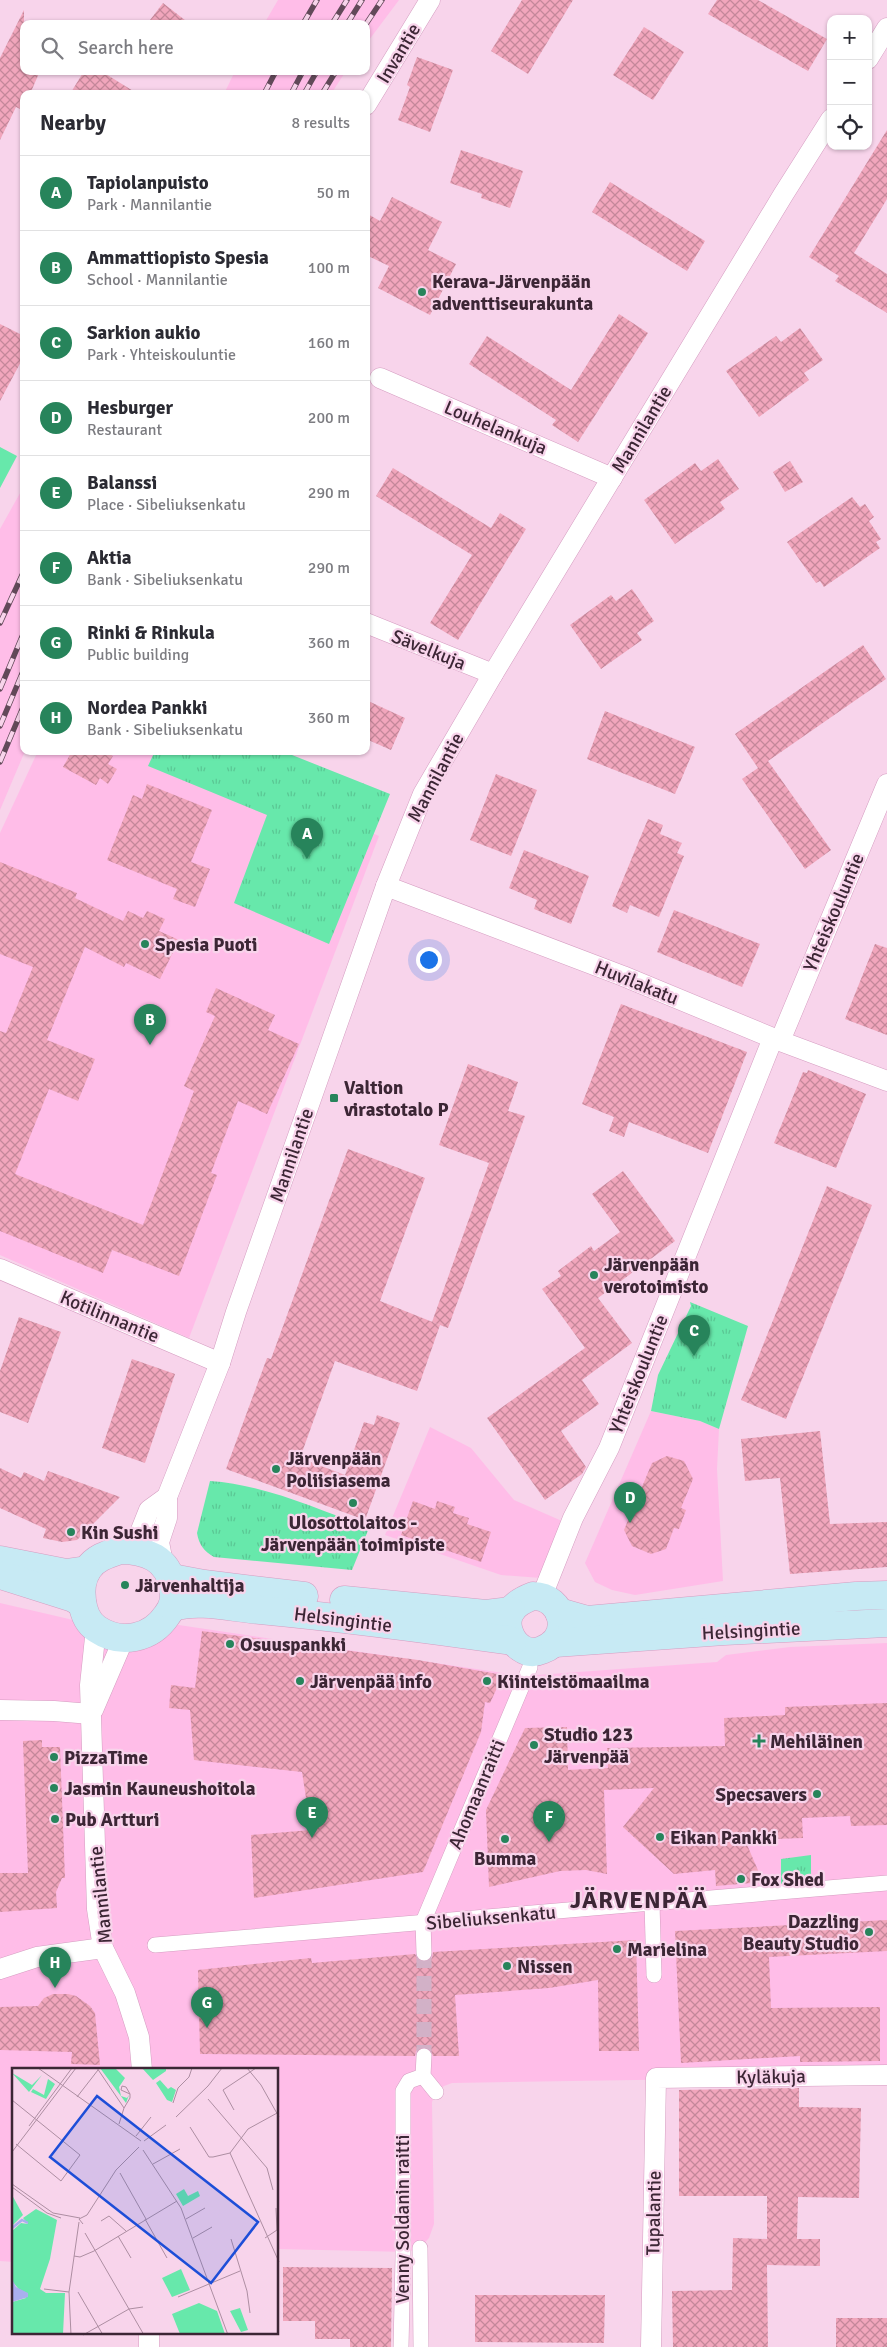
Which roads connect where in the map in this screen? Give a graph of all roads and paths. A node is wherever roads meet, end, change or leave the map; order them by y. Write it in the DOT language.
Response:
graph roads {
  1 [pos="430,0"];
  2 [pos="887,28"];
  3 [pos="872,52"];
  4 [pos="370,98"];
  5 [pos="827,126"];
  6 [pos="380,378"];
  7 [pos="612,478"];
  8 [pos="370,625"];
  9 [pos="493,674"];
  10 [pos="887,784"];
  11 [pos="386,886"];
  12 [pos="776,1039"];
  13 [pos="887,1081"];
  14 [pos="0,1269"];
  15 [pos="220,1363"];
  16 [pos="167,1497"];
  17 [pos="120,1550"];
  18 [pos="0,1560"];
  19 [pos="87,1570"];
  20 [pos="168,1571"];
  21 [pos="0,1575"];
  22 [pos="887,1595"];
  23 [pos="82,1603"];
  24 [pos="551,1604"];
  25 [pos="173,1607"];
  26 [pos="511,1611"];
  27 [pos="887,1623"];
  28 [pos="96,1628"];
  29 [pos="124,1638"];
  30 [pos="512,1641"];
  31 [pos="555,1643"];
  32 [pos="530,1667"];
  33 [pos="0,1710"];
  34 [pos="91,1714"];
  35 [pos="887,1883"];
  36 [pos="652,1903"];
  37 [pos="423,1922"];
  38 [pos="156,1945"];
  39 [pos="103,1948"];
  40 [pos="424,1953"];
  41 [pos="0,1970"];
  42 [pos="654,1975"];
  43 [pos="424,2056"];
  44 [pos="142,2068"];
  45 [pos="887,2075"];
  46 [pos="423,2076"];
  47 [pos="656,2078"];
  48 [pos="436,2092"];
  49 [pos="420,2248"];
  50 [pos="149,2334"];
  51 [pos="150,2347"];
  52 [pos="401,2347"];
  53 [pos="421,2347"];
  54 [pos="651,2347"];
  1 -- 4 [label="street, Invantie"];
  2 -- 3 [label="street"];
  5 -- 7 [label="street, Mannilantie"];
  6 -- 7 [label="street, Louhelankuja"];
  7 -- 9 [label="street, Mannilantie"];
  8 -- 9 [label="street, Sävelkuja"];
  9 -- 11 [label="street, Mannilantie"];
  10 -- 12 [label="street, Yhteiskouluntie"];
  11 -- 12 [label="street, Huvilakatu"];
  11 -- 15 [label="street, Mannilantie"];
  12 -- 13 [label="street, Huvilakatu"];
  12 -- 24 [label="street, Yhteiskouluntie"];
  14 -- 15 [label="street, Kotilinnantie"];
  15 -- 16 [label="street, Mannilantie"];
  16 -- 17 [label="street, Mannilantie"];
  16 -- 20 [label="street, Mannilantie"];
  17 -- 19 [label="main road"];
  17 -- 20 [label="main road"];
  18 -- 19 [label="main road"];
  19 -- 23 [label="main road"];
  20 -- 25 [label="main road"];
  20 -- 26 [label="main road, Helsingintie"];
  21 -- 23 [label="main road"];
  22 -- 24 [label="main road, Helsingintie"];
  23 -- 28 [label="main road"];
  24 -- 26 [label="main road"];
  24 -- 31 [label="main road"];
  25 -- 29 [label="main road"];
  25 -- 30 [label="main road, Helsingintie"];
  26 -- 30 [label="main road"];
  27 -- 31 [label="main road, Helsingintie"];
  28 -- 29 [label="main road"];
  28 -- 34 [label="street, Mannilantie"];
  29 -- 34 [label="street, Mannilantie"];
  30 -- 31 [label="main road"];
  32 -- 37 [label="street, Ahomaanraitti"];
  33 -- 34 [label="street"];
  34 -- 39 [label="street, Mannilantie"];
  35 -- 36 [label="street, Sibeliuksenkatu"];
  36 -- 37 [label="street, Sibeliuksenkatu"];
  36 -- 42 [label="street"];
  37 -- 38 [label="street, Sibeliuksenkatu"];
  37 -- 40 [label="street"];
  39 -- 41 [label="street"];
  39 -- 44 [label="street, Mannilantie"];
  43 -- 46 [label="street"];
  45 -- 47 [label="street, Kyläkuja"];
  46 -- 48 [label="street"];
  46 -- 52 [label="street, Venny Soldanin raitti"];
  47 -- 54 [label="street, Tupalantie"];
  49 -- 53 [label="street, Venny Soldanin raitti"];
  50 -- 51 [label="street"];
}
